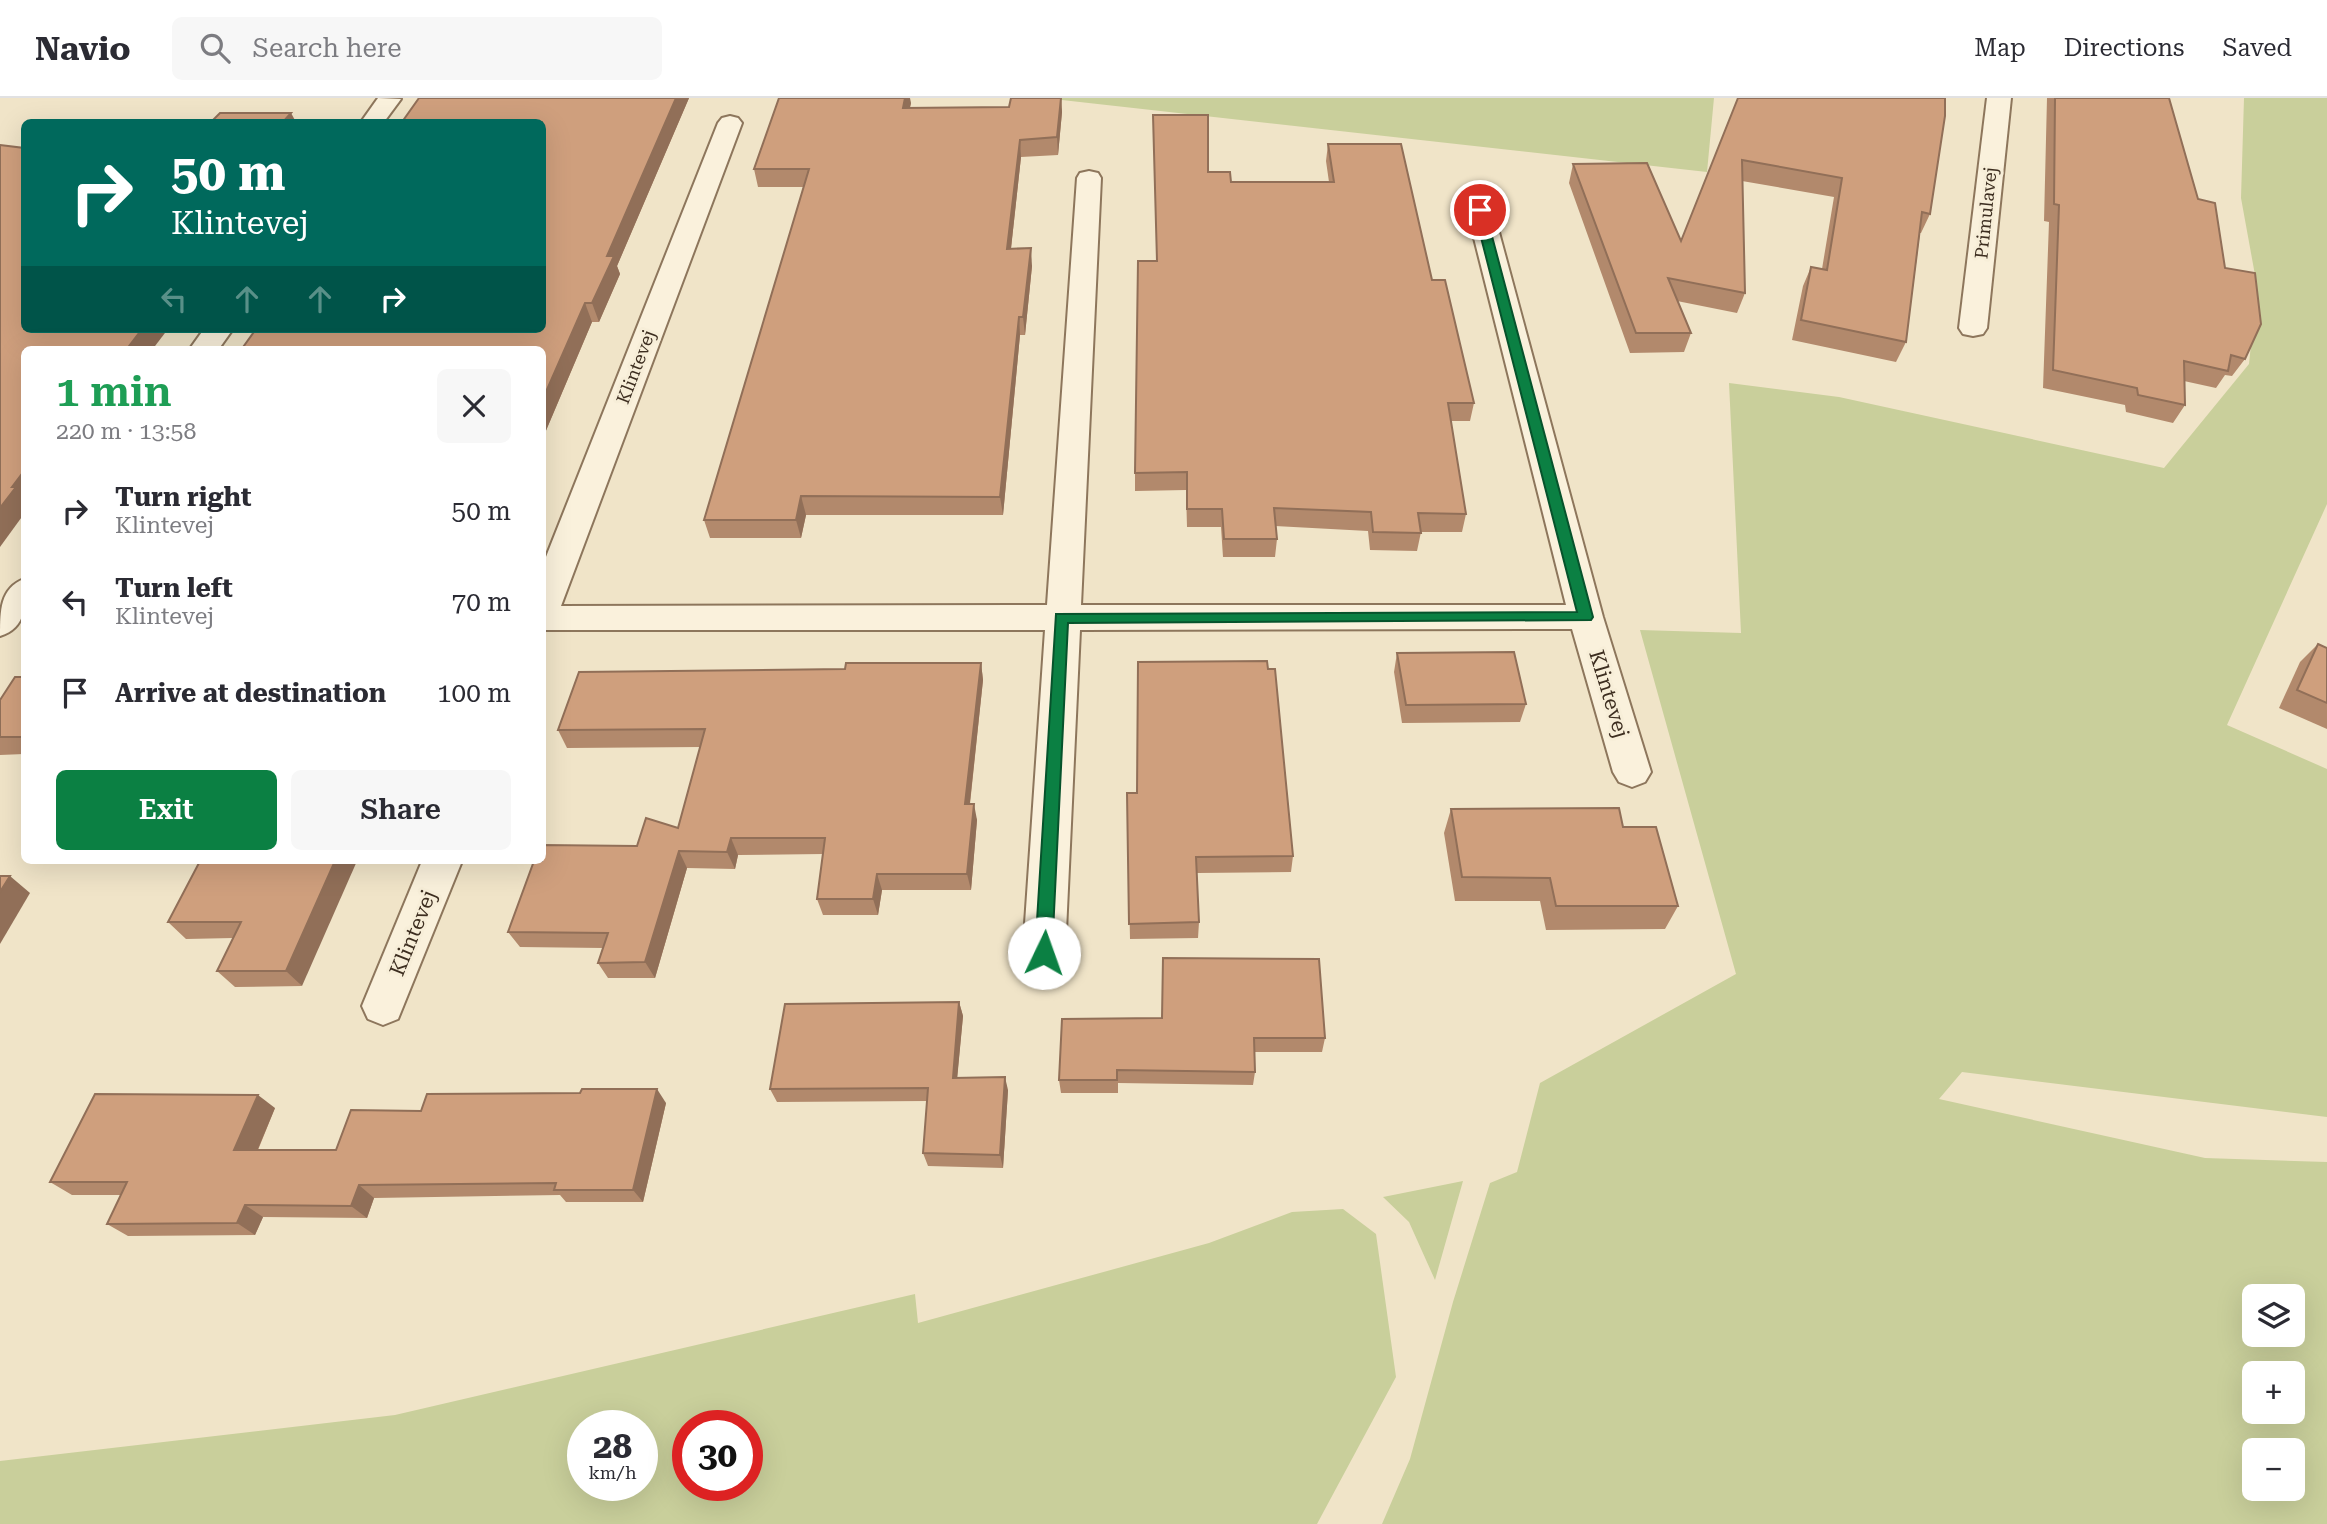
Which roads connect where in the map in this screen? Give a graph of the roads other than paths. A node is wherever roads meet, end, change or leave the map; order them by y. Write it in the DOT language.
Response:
graph roads {
  1 [pos="1999,98"];
  2 [pos="389,99"];
  3 [pos="374,119"];
  4 [pos="730,123"];
  5 [pos="1088,178"];
  6 [pos="1480,210"];
  7 [pos="1973,328"];
  8 [pos="21,596"];
  9 [pos="546,601"];
  10 [pos="1586,617"];
  11 [pos="546,618"];
  12 [pos="1061,618"];
  13 [pos="7,620"];
  14 [pos="1632,772"];
  15 [pos="441,864"];
  16 [pos="1044,953"];
  17 [pos="383,1006"];
  1 -- 7 [label="street, Primulavej"];
  2 -- 3 [label="street"];
  4 -- 9 [label="street, Klintevej"];
  5 -- 12 [label="street"];
  6 -- 10 [label="street, Klintevej"];
  8 -- 13 [label="street"];
  10 -- 12 [label="street"];
  10 -- 14 [label="street, Klintevej"];
  11 -- 12 [label="street"];
  12 -- 16 [label="street"];
  15 -- 17 [label="street, Klintevej"];
}
